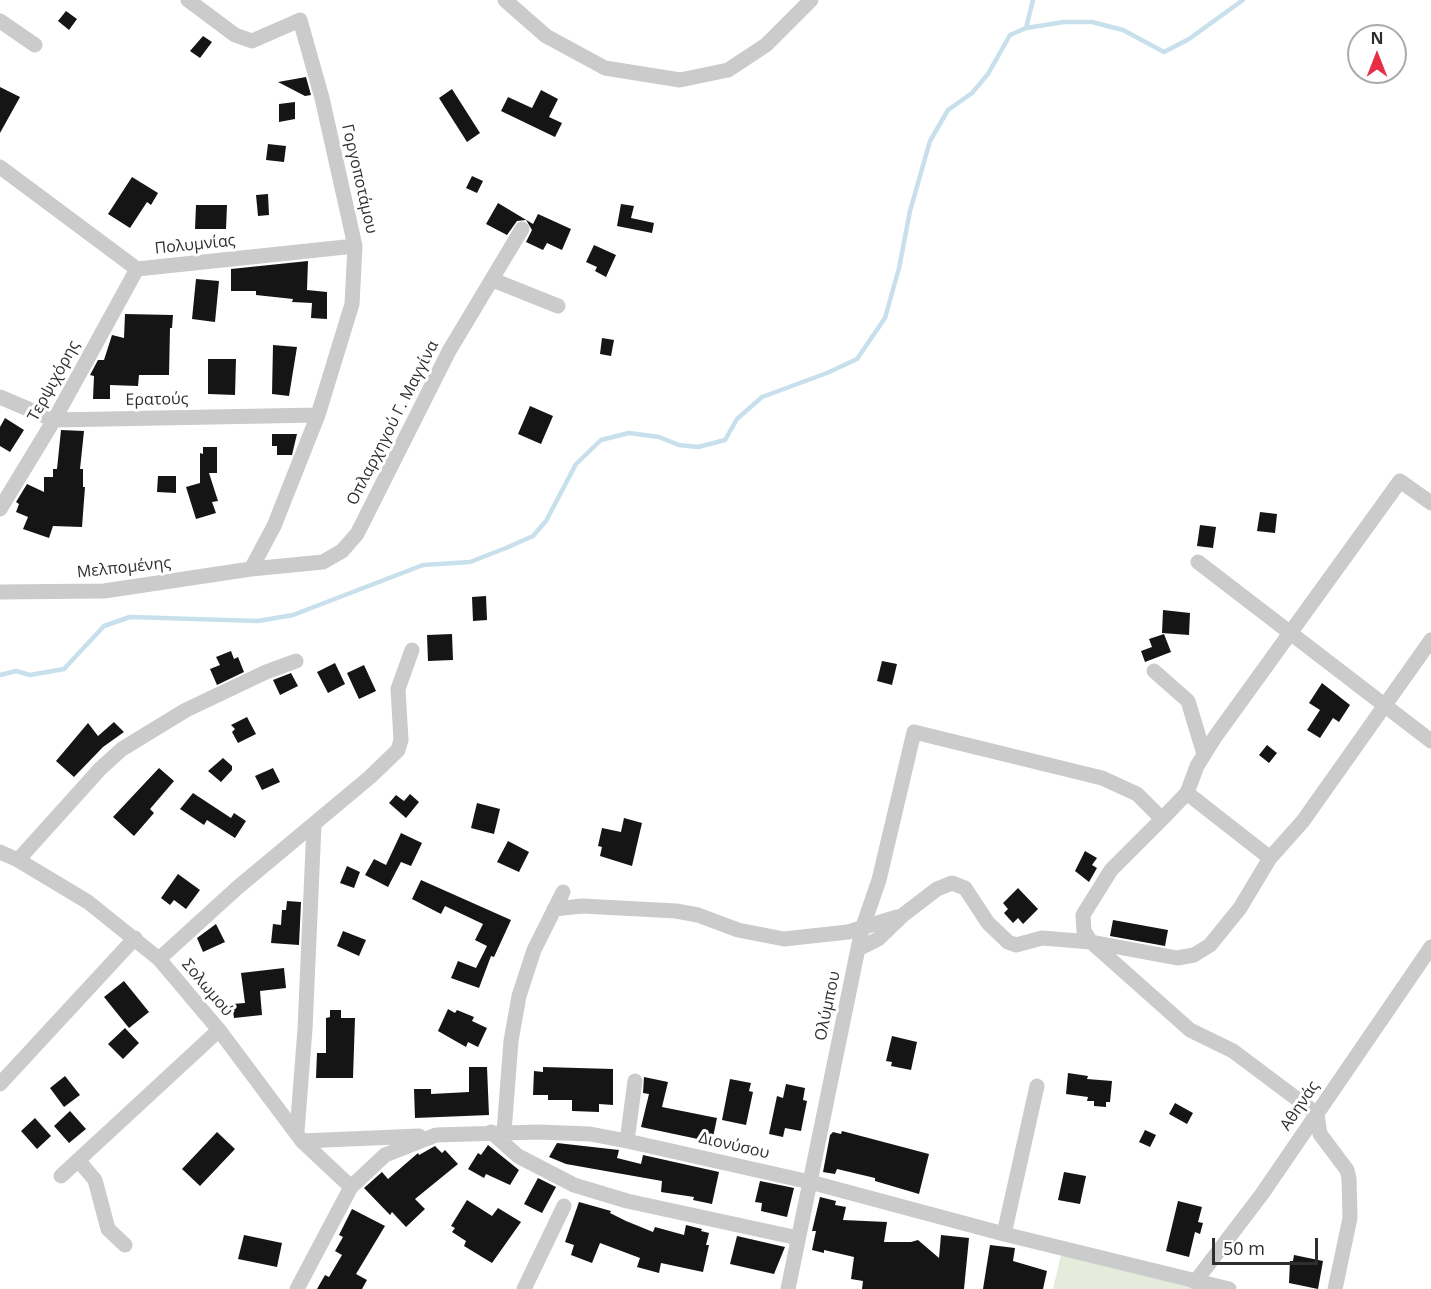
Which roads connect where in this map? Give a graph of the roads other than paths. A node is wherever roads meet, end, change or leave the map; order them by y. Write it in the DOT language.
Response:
graph roads {
  1 [pos="188,0"];
  2 [pos="505,0"];
  3 [pos="811,0"];
  4 [pos="0,21"];
  5 [pos="35,45"];
  6 [pos="0,167"];
  7 [pos="522,229"];
  8 [pos="355,246"];
  9 [pos="137,269"];
  10 [pos="493,280"];
  11 [pos="558,306"];
  12 [pos="0,397"];
  13 [pos="318,415"];
  14 [pos="54,420"];
  15 [pos="1431,503"];
  16 [pos="0,509"];
  17 [pos="1198,562"];
  18 [pos="251,569"];
  19 [pos="0,592"];
  20 [pos="1292,632"];
  21 [pos="1431,640"];
  22 [pos="412,650"];
  23 [pos="296,661"];
  24 [pos="1154,671"];
  25 [pos="1384,705"];
  26 [pos="1431,741"];
  27 [pos="1204,754"];
  28 [pos="1187,793"];
  29 [pos="1162,819"];
  30 [pos="314,825"];
  31 [pos="0,852"];
  32 [pos="1270,858"];
  33 [pos="18,860"];
  34 [pos="563,891"];
  35 [pos="554,909"];
  36 [pos="903,915"];
  37 [pos="862,929"];
  38 [pos="135,938"];
  39 [pos="1091,942"];
  40 [pos="1431,947"];
  41 [pos="858,950"];
  42 [pos="159,959"];
  43 [pos="219,1030"];
  44 [pos="635,1081"];
  45 [pos="0,1084"];
  46 [pos="1037,1086"];
  47 [pos="1317,1114"];
  48 [pos="498,1132"];
  49 [pos="436,1135"];
  50 [pos="300,1136"];
  51 [pos="627,1141"];
  52 [pos="78,1160"];
  53 [pos="61,1176"];
  54 [pos="810,1182"];
  55 [pos="351,1187"];
  56 [pos="564,1206"];
  57 [pos="1004,1234"];
  58 [pos="798,1238"];
  59 [pos="125,1245"];
  60 [pos="1198,1284"];
  61 [pos="297,1289"];
  62 [pos="524,1289"];
  63 [pos="788,1289"];
  64 [pos="1229,1289"];
  65 [pos="1335,1289"];
  1 -- 8 [label="street, Γοργοποτάμου"];
  2 -- 3 [label="street"];
  4 -- 5 [label="street"];
  6 -- 9 [label="street, Πολυμνίας"];
  7 -- 10 [label="street, Οπλαρχηγού Γ. Μαγγίνα"];
  8 -- 9 [label="street, Πολυμνίας"];
  8 -- 13 [label="street, Γοργοποτάμου"];
  9 -- 14 [label="street, Τερψιχόρης"];
  10 -- 11 [label="street"];
  10 -- 18 [label="street, Οπλαρχηγού Γ. Μαγγίνα"];
  12 -- 14 [label="street, Ερατούς"];
  13 -- 14 [label="street, Ερατούς"];
  13 -- 18 [label="street, Γοργοποτάμου"];
  14 -- 16 [label="street, Τερψιχόρης"];
  15 -- 20 [label="street"];
  17 -- 20 [label="street"];
  18 -- 19 [label="street, Μελπομένης"];
  20 -- 25 [label="street"];
  20 -- 27 [label="street"];
  21 -- 25 [label="street"];
  22 -- 30 [label="street"];
  23 -- 33 [label="street"];
  24 -- 27 [label="street"];
  25 -- 26 [label="street"];
  25 -- 32 [label="street"];
  27 -- 28 [label="street"];
  28 -- 29 [label="street"];
  28 -- 32 [label="street"];
  29 -- 37 [label="street, Ολύμπου"];
  29 -- 39 [label="street"];
  30 -- 42 [label="street"];
  30 -- 50 [label="street"];
  31 -- 33 [label="street, Σολωμού"];
  32 -- 39 [label="street"];
  33 -- 38 [label="street, Σολωμού"];
  34 -- 35 [label="street"];
  35 -- 37 [label="street"];
  35 -- 48 [label="street"];
  36 -- 37 [label="street"];
  36 -- 39 [label="street"];
  36 -- 41 [label="street"];
  37 -- 41 [label="street, Ολύμπου"];
  38 -- 42 [label="street, Σολωμού"];
  38 -- 45 [label="street"];
  39 -- 47 [label="street"];
  40 -- 47 [label="street, Αθηνάς"];
  41 -- 54 [label="street, Ολύμπου"];
  42 -- 43 [label="street, Σολωμού"];
  43 -- 50 [label="street, Σολωμού"];
  43 -- 52 [label="street"];
  44 -- 51 [label="street"];
  46 -- 57 [label="street"];
  47 -- 60 [label="street, Αθηνάς"];
  47 -- 65 [label="street"];
  48 -- 49 [label="street, Διονύσου"];
  48 -- 51 [label="street, Διονύσου"];
  48 -- 58 [label="street"];
  49 -- 50 [label="street"];
  49 -- 55 [label="street, Διονύσου"];
  50 -- 55 [label="street, Σολωμού"];
  51 -- 54 [label="street, Διονύσου"];
  52 -- 53 [label="street"];
  52 -- 59 [label="street"];
  54 -- 57 [label="street, Διονύσου"];
  54 -- 58 [label="street, Ολύμπου"];
  55 -- 61 [label="street, Διονύσου"];
  56 -- 62 [label="street"];
  57 -- 60 [label="street, Διονύσου"];
  58 -- 63 [label="street, Ολύμπου"];
  60 -- 64 [label="street, Διονύσου"];
}
